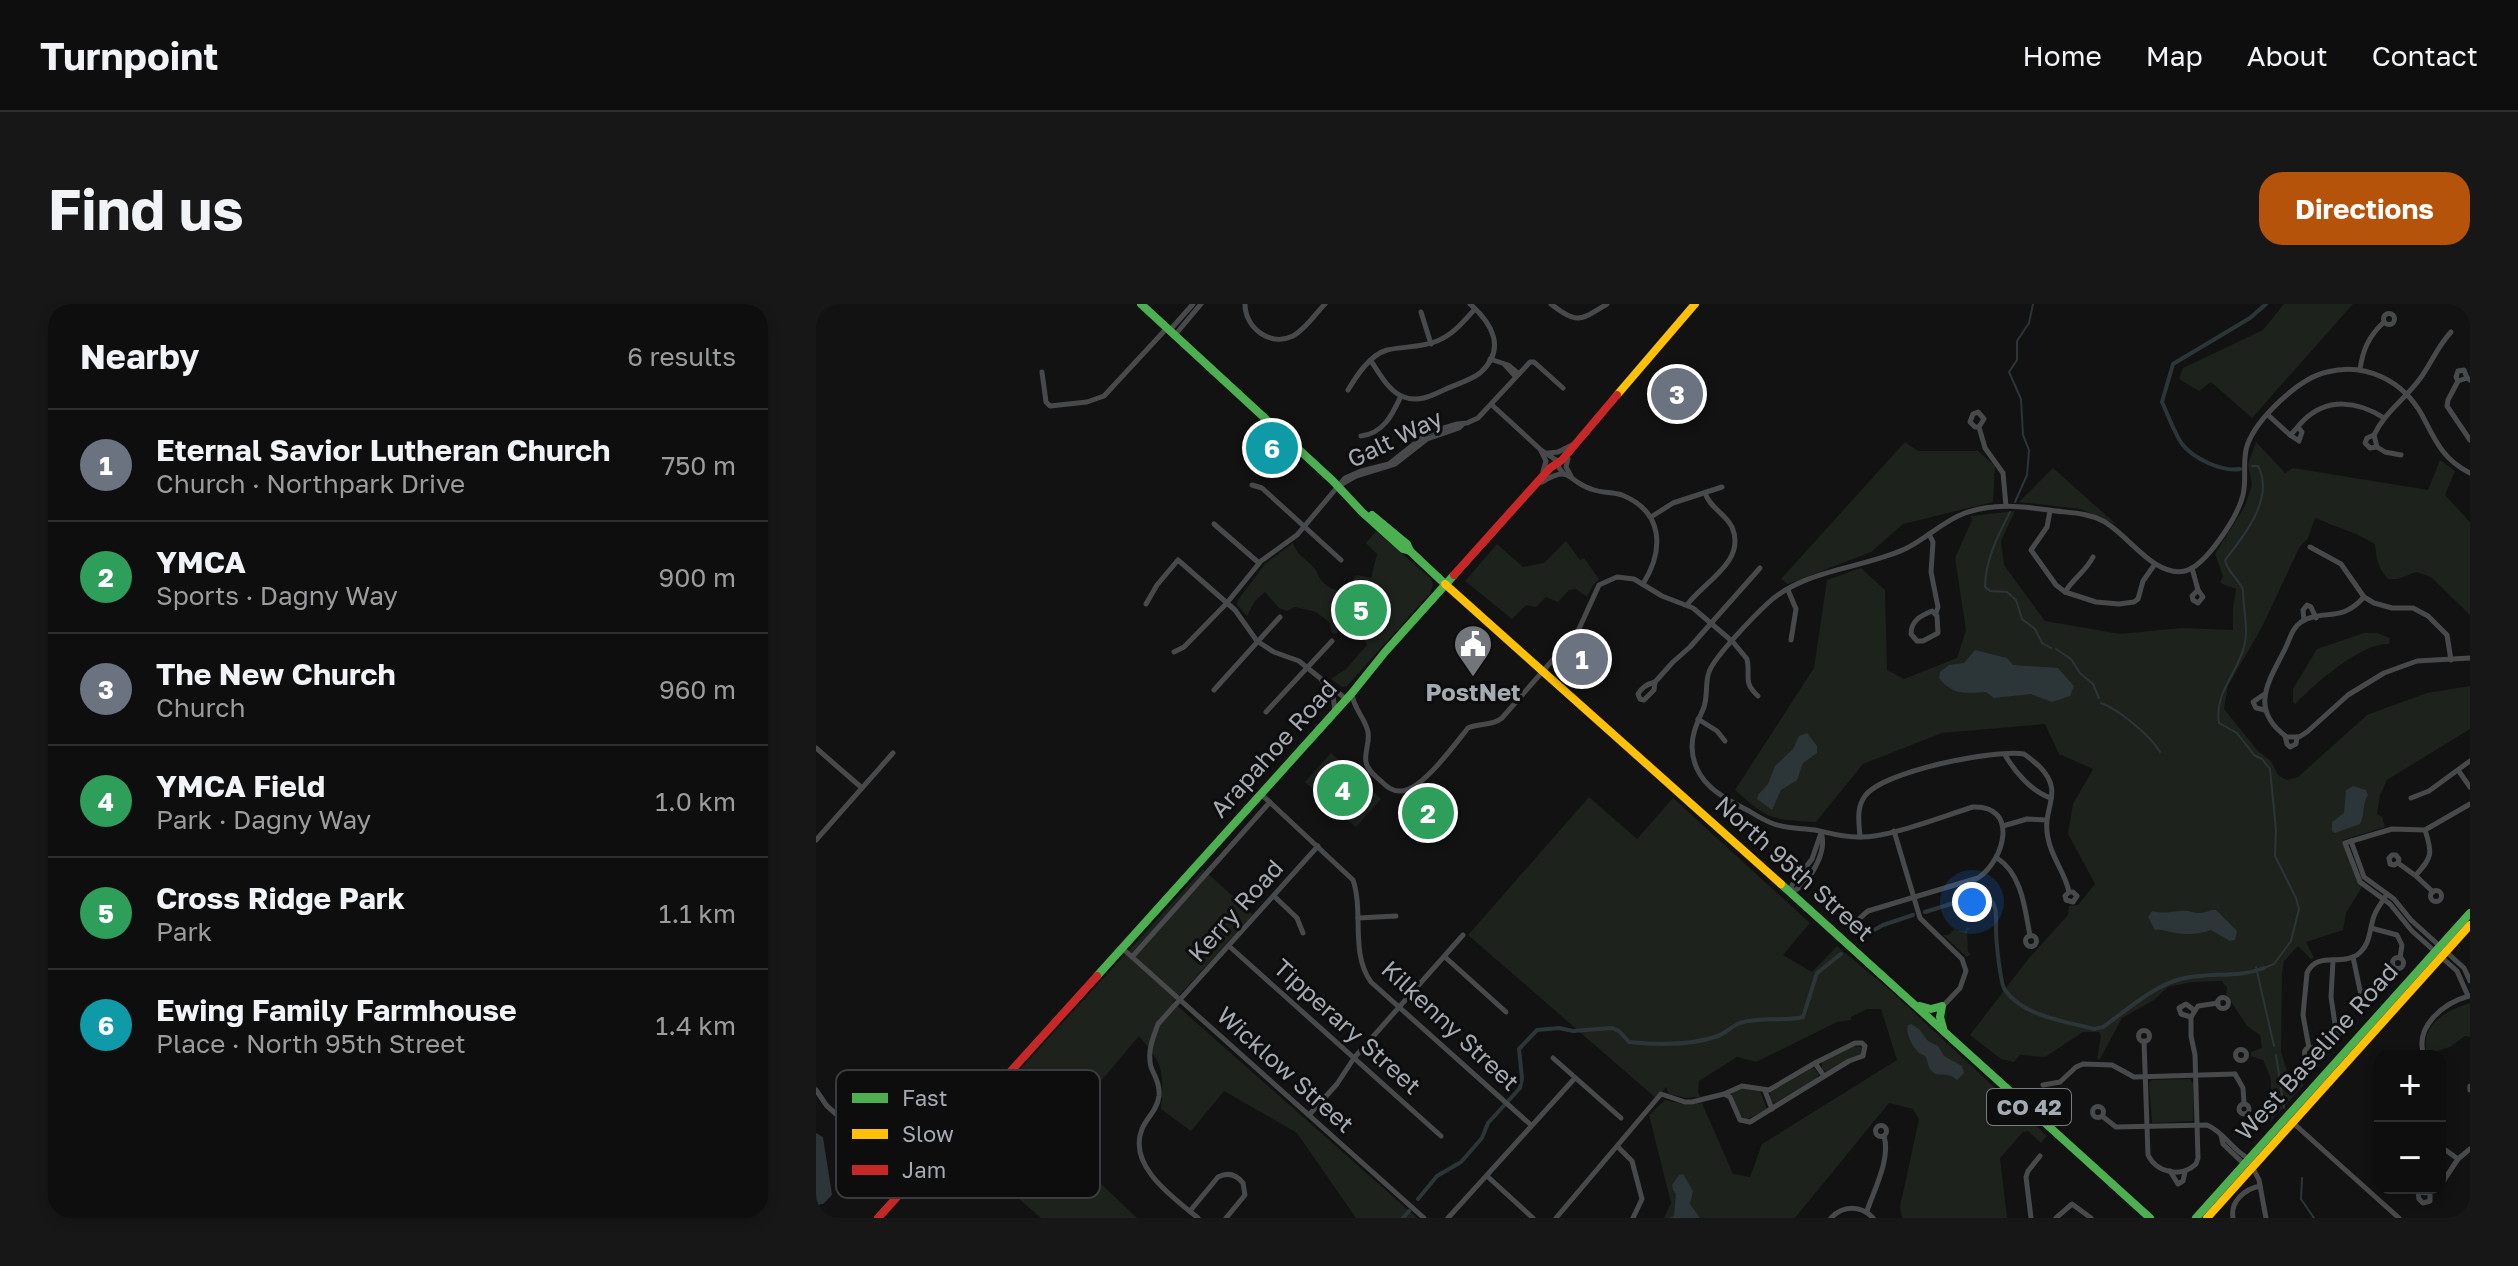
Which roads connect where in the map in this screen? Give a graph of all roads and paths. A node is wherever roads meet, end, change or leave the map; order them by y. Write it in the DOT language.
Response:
graph roads {
  1 [pos="1141,304"];
  2 [pos="1193,304"];
  3 [pos="1201,304"];
  4 [pos="1245,304"];
  5 [pos="1325,304"];
  6 [pos="1551,304"];
  7 [pos="1607,304"];
  8 [pos="1695,304"];
  9 [pos="1473,306"];
  10 [pos="1421,312"];
  11 [pos="2384,322"];
  12 [pos="1171,331"];
  13 [pos="2451,332"];
  14 [pos="1431,344"];
  15 [pos="1490,359"];
  16 [pos="1371,361"];
  17 [pos="2360,369"];
  18 [pos="1042,372"];
  19 [pos="1518,376"];
  20 [pos="2469,379"];
  21 [pos="1563,388"];
  22 [pos="1348,390"];
  23 [pos="2406,394"];
  24 [pos="1401,396"];
  25 [pos="1492,405"];
  26 [pos="2268,415"];
  27 [pos="2384,418"];
  28 [pos="1979,427"];
  29 [pos="2374,435"];
  30 [pos="1361,436"];
  31 [pos="2470,440"];
  32 [pos="1577,443"];
  33 [pos="2377,447"];
  34 [pos="1541,450"];
  35 [pos="1548,453"];
  36 [pos="2401,455"];
  37 [pos="1559,462"];
  38 [pos="2470,473"];
  39 [pos="1567,475"];
  40 [pos="1252,485"];
  41 [pos="1341,486"];
  42 [pos="1535,486"];
  43 [pos="1722,487"];
  44 [pos="1705,493"];
  45 [pos="2006,506"];
  46 [pos="2050,511"];
  47 [pos="1651,517"];
  48 [pos="1214,524"];
  49 [pos="1304,526"];
  50 [pos="1929,534"];
  51 [pos="2310,547"];
  52 [pos="2093,557"];
  53 [pos="1341,560"];
  54 [pos="1259,563"];
  55 [pos="2155,564"];
  56 [pos="1760,568"];
  57 [pos="2192,568"];
  58 [pos="1445,584"];
  59 [pos="1643,584"];
  60 [pos="1788,590"];
  61 [pos="2198,590"];
  62 [pos="2065,592"];
  63 [pos="2364,597"];
  64 [pos="1146,604"];
  65 [pos="1226,604"];
  66 [pos="1687,605"];
  67 [pos="1936,613"];
  68 [pos="1280,617"];
  69 [pos="2316,618"];
  70 [pos="2304,620"];
  71 [pos="1712,624"];
  72 [pos="1791,640"];
  73 [pos="1257,641"];
  74 [pos="1332,641"];
  75 [pos="1733,642"];
  76 [pos="1174,652"];
  77 [pos="2470,658"];
  78 [pos="2451,660"];
  79 [pos="1306,666"];
  80 [pos="1544,671"];
  81 [pos="1321,680"];
  82 [pos="1655,682"];
  83 [pos="1214,690"];
  84 [pos="2264,694"];
  85 [pos="1758,696"];
  86 [pos="1347,698"];
  87 [pos="2265,710"];
  88 [pos="1266,712"];
  89 [pos="1335,712"];
  90 [pos="1359,714"];
  91 [pos="1698,719"];
  92 [pos="1725,741"];
  93 [pos="816,748"];
  94 [pos="893,753"];
  95 [pos="2005,755"];
  96 [pos="2470,761"];
  97 [pos="2458,770"];
  98 [pos="2470,787"];
  99 [pos="862,788"];
  100 [pos="1261,794"];
  101 [pos="2051,798"];
  102 [pos="2411,798"];
  103 [pos="1270,802"];
  104 [pos="2470,804"];
  105 [pos="2046,820"];
  106 [pos="2003,826"];
  107 [pos="2425,830"];
  108 [pos="1894,831"];
  109 [pos="1821,832"];
  110 [pos="1860,837"];
  111 [pos="816,840"];
  112 [pos="1318,846"];
  113 [pos="1997,858"];
  114 [pos="2398,863"];
  115 [pos="2416,876"];
  116 [pos="2069,892"];
  117 [pos="2433,892"];
  118 [pos="1790,893"];
  119 [pos="1274,896"];
  120 [pos="2386,896"];
  121 [pos="1913,898"];
  122 [pos="2470,913"];
  123 [pos="1396,916"];
  124 [pos="1358,918"];
  125 [pos="1860,918"];
  126 [pos="2470,925"];
  127 [pos="2371,928"];
  128 [pos="1303,933"];
  129 [pos="1463,935"];
  130 [pos="2030,936"];
  131 [pos="1229,946"];
  132 [pos="1122,948"];
  133 [pos="2440,952"];
  134 [pos="1132,957"];
  135 [pos="1445,957"];
  136 [pos="2353,957"];
  137 [pos="2400,958"];
  138 [pos="2333,960"];
  139 [pos="2470,981"];
  140 [pos="2361,995"];
  141 [pos="2469,996"];
  142 [pos="1180,1000"];
  143 [pos="2218,1003"];
  144 [pos="1917,1005"];
  145 [pos="1942,1006"];
  146 [pos="1399,1008"];
  147 [pos="2194,1010"];
  148 [pos="1506,1012"];
  149 [pos="2191,1017"];
  150 [pos="2335,1024"];
  151 [pos="1945,1031"];
  152 [pos="2144,1041"];
  153 [pos="2309,1048"];
  154 [pos="2423,1050"];
  155 [pos="1354,1058"];
  156 [pos="1553,1058"];
  157 [pos="2240,1060"];
  158 [pos="1815,1063"];
  159 [pos="1012,1070"];
  160 [pos="2235,1074"];
  161 [pos="2196,1075"];
  162 [pos="1824,1076"];
  163 [pos="2146,1077"];
  164 [pos="1575,1078"];
  165 [pos="2043,1085"];
  166 [pos="816,1090"];
  167 [pos="1765,1091"];
  168 [pos="1727,1095"];
  169 [pos="2244,1103"];
  170 [pos="1772,1109"];
  171 [pos="836,1114"];
  172 [pos="1309,1115"];
  173 [pos="2102,1116"];
  174 [pos="1621,1118"];
  175 [pos="2289,1119"];
  176 [pos="1531,1125"];
  177 [pos="2197,1126"];
  178 [pos="2146,1127"];
  179 [pos="1441,1136"];
  180 [pos="1884,1136"];
  181 [pos="1618,1147"];
  182 [pos="2470,1149"];
  183 [pos="2446,1150"];
  184 [pos="2040,1156"];
  185 [pos="2458,1159"];
  186 [pos="2245,1161"];
  187 [pos="2252,1168"];
  188 [pos="2170,1171"];
  189 [pos="2185,1172"];
  190 [pos="1487,1176"];
  191 [pos="2446,1177"];
  192 [pos="2260,1186"];
  193 [pos="896,1198"];
  194 [pos="1190,1211"];
  195 [pos="1867,1211"];
  196 [pos="2393,1212"];
  197 [pos="878,1218"];
  198 [pos="1198,1218"];
  199 [pos="1226,1218"];
  200 [pos="1424,1218"];
  201 [pos="1448,1218"];
  202 [pos="1533,1218"];
  203 [pos="1556,1218"];
  204 [pos="1633,1218"];
  205 [pos="1831,1218"];
  206 [pos="1873,1218"];
  207 [pos="2031,1218"];
  208 [pos="2056,1218"];
  209 [pos="2091,1218"];
  210 [pos="2150,1218"];
  211 [pos="2193,1218"];
  212 [pos="2207,1218"];
  213 [pos="2233,1218"];
  214 [pos="2266,1218"];
  215 [pos="2387,1218"];
  216 [pos="2399,1218"];
  1 -- 12 [label="main road, North 95th Street"];
  2 -- 12 [label="street"];
  3 -- 12 [label="street"];
  4 -- 5 [label="street"];
  6 -- 7 [label="street"];
  8 -- 32 [label="main road, Arapahoe Road"];
  9 -- 14 [label="street"];
  9 -- 15 [label="street"];
  10 -- 14 [label="street"];
  11 -- 17 [label="street"];
  12 -- 18 [label="street"];
  12 -- 41 [label="main road, North 95th Street"];
  13 -- 23 [label="street"];
  14 -- 16 [label="street"];
  15 -- 19 [label="street"];
  15 -- 24 [label="street"];
  16 -- 22 [label="street"];
  16 -- 24 [label="street"];
  17 -- 23 [label="street"];
  17 -- 26 [label="street"];
  19 -- 21 [label="street"];
  19 -- 25 [label="street, Galt Way"];
  20 -- 31 [label="street"];
  23 -- 27 [label="street"];
  23 -- 38 [label="street"];
  24 -- 30 [label="street"];
  25 -- 34 [label="street"];
  25 -- 41 [label="street, Galt Way"];
  26 -- 27 [label="street"];
  26 -- 57 [label="street"];
  27 -- 29 [label="street"];
  28 -- 45 [label="street"];
  29 -- 33 [label="street"];
  29 -- 33 [label="street"];
  32 -- 35 [label="street"];
  32 -- 37 [label="main road, Arapahoe Road"];
  32 -- 39 [label="street"];
  33 -- 36 [label="street"];
  34 -- 35 [label="street"];
  34 -- 42 [label="street"];
  35 -- 37 [label="street"];
  37 -- 39 [label="street"];
  37 -- 42 [label="main road, Arapahoe Road"];
  39 -- 42 [label="street"];
  39 -- 47 [label="street"];
  40 -- 49 [label="street"];
  41 -- 49 [label="street"];
  41 -- 58 [label="main road, North 95th Street"];
  42 -- 58 [label="main road, Arapahoe Road"];
  43 -- 44 [label="street"];
  44 -- 47 [label="street"];
  44 -- 66 [label="street"];
  45 -- 46 [label="street"];
  45 -- 50 [label="street"];
  46 -- 55 [label="street"];
  46 -- 62 [label="street"];
  47 -- 59 [label="street"];
  48 -- 54 [label="street"];
  49 -- 53 [label="street"];
  49 -- 54 [label="street"];
  50 -- 60 [label="street"];
  50 -- 67 [label="street"];
  51 -- 63 [label="street"];
  52 -- 62 [label="street"];
  54 -- 65 [label="street"];
  55 -- 57 [label="street"];
  55 -- 62 [label="street"];
  56 -- 71 [label="street"];
  57 -- 61 [label="street"];
  58 -- 80 [label="main road, North 95th Street / CO 42"];
  58 -- 86 [label="main road, Arapahoe Road"];
  59 -- 66 [label="street"];
  59 -- 80 [label="street"];
  60 -- 72 [label="street"];
  60 -- 75 [label="street"];
  63 -- 69 [label="street"];
  63 -- 78 [label="street"];
  64 -- 65 [label="street"];
  65 -- 73 [label="street"];
  65 -- 76 [label="street"];
  66 -- 71 [label="street"];
  67 -- 67 [label="street"];
  68 -- 73 [label="street"];
  69 -- 70 [label="street"];
  69 -- 70 [label="street"];
  70 -- 84 [label="street"];
  71 -- 75 [label="street"];
  71 -- 82 [label="street"];
  73 -- 79 [label="street"];
  73 -- 83 [label="street"];
  74 -- 79 [label="street"];
  75 -- 85 [label="street"];
  75 -- 91 [label="street"];
  77 -- 78 [label="street"];
  78 -- 87 [label="street"];
  79 -- 81 [label="street"];
  79 -- 88 [label="street"];
  80 -- 90 [label="street"];
  80 -- 118 [label="main road, North 95th Street / CO 42"];
  81 -- 86 [label="street"];
  81 -- 89 [label="street"];
  84 -- 87 [label="street"];
  84 -- 87 [label="street"];
  86 -- 89 [label="main road, Arapahoe Road"];
  86 -- 90 [label="street"];
  86 -- 90 [label="street"];
  89 -- 100 [label="main road, Arapahoe Road"];
  91 -- 92 [label="street"];
  91 -- 109 [label="street"];
  93 -- 99 [label="street"];
  94 -- 99 [label="street"];
  95 -- 101 [label="street"];
  95 -- 101 [label="street"];
  95 -- 110 [label="street"];
  96 -- 97 [label="street"];
  97 -- 98 [label="street"];
  97 -- 102 [label="street"];
  99 -- 111 [label="street"];
  100 -- 103 [label="street, Kilkenny Street"];
  100 -- 132 [label="main road, Arapahoe Road"];
  101 -- 105 [label="street"];
  103 -- 112 [label="street, Kilkenny Street"];
  103 -- 134 [label="street, Arapahoe Road"];
  104 -- 107 [label="street"];
  105 -- 106 [label="street"];
  105 -- 116 [label="street"];
  106 -- 108 [label="street"];
  106 -- 113 [label="street"];
  107 -- 115 [label="street"];
  107 -- 120 [label="street"];
  108 -- 110 [label="street"];
  108 -- 121 [label="street"];
  109 -- 110 [label="street"];
  109 -- 118 [label="street"];
  112 -- 119 [label="street, Kerry Road"];
  112 -- 124 [label="street, Kilkenny Street"];
  113 -- 121 [label="street"];
  113 -- 130 [label="street"];
  114 -- 115 [label="street"];
  115 -- 117 [label="street"];
  118 -- 144 [label="main road, North 95th Street / CO 42"];
  119 -- 128 [label="street"];
  119 -- 131 [label="street, Kerry Road"];
  120 -- 127 [label="street"];
  120 -- 133 [label="street"];
  121 -- 125 [label="street"];
  121 -- 145 [label="street"];
  122 -- 133 [label="main road, West Baseline Road"];
  123 -- 124 [label="street"];
  124 -- 146 [label="street, Kilkenny Street"];
  126 -- 133 [label="main road, West Baseline Road"];
  127 -- 136 [label="street"];
  127 -- 137 [label="street"];
  129 -- 135 [label="street"];
  131 -- 142 [label="street, Kerry Road"];
  131 -- 155 [label="street, Tipperary Street"];
  132 -- 134 [label="street, Wicklow Street"];
  132 -- 159 [label="main road, Arapahoe Road"];
  133 -- 139 [label="street"];
  133 -- 141 [label="street"];
  133 -- 175 [label="main road, West Baseline Road"];
  134 -- 142 [label="street, Wicklow Street"];
  135 -- 146 [label="street"];
  135 -- 148 [label="street"];
  136 -- 138 [label="street"];
  136 -- 140 [label="street"];
  138 -- 150 [label="street"];
  138 -- 153 [label="street"];
  141 -- 154 [label="street"];
  142 -- 172 [label="street, Wicklow Street"];
  142 -- 194 [label="street, Kerry Road"];
  143 -- 147 [label="street"];
  144 -- 145 [label="main road"];
  144 -- 151 [label="main road, North 95th Street / CO 42"];
  145 -- 151 [label="main road"];
  146 -- 155 [label="street"];
  146 -- 176 [label="street, Kilkenny Street"];
  147 -- 149 [label="street"];
  147 -- 149 [label="street"];
  149 -- 161 [label="street"];
  151 -- 210 [label="main road, North 95th Street / CO 42"];
  152 -- 163 [label="street"];
  155 -- 172 [label="street"];
  155 -- 179 [label="street, Tipperary Street"];
  156 -- 164 [label="street"];
  157 -- 160 [label="street"];
  158 -- 162 [label="street"];
  158 -- 162 [label="street"];
  158 -- 167 [label="street"];
  160 -- 161 [label="street"];
  160 -- 169 [label="street"];
  161 -- 163 [label="street"];
  161 -- 177 [label="street"];
  162 -- 170 [label="street"];
  163 -- 165 [label="street"];
  163 -- 178 [label="street"];
  164 -- 174 [label="street"];
  164 -- 176 [label="street"];
  166 -- 171 [label="street"];
  167 -- 168 [label="street"];
  167 -- 170 [label="street"];
  168 -- 170 [label="street"];
  168 -- 181 [label="street"];
  172 -- 200 [label="street, Wicklow Street"];
  173 -- 178 [label="street"];
  175 -- 186 [label="main road, West Baseline Road"];
  175 -- 187 [label="main road, West Baseline Road"];
  175 -- 196 [label="street"];
  176 -- 190 [label="street"];
  177 -- 178 [label="street"];
  177 -- 186 [label="street"];
  177 -- 189 [label="street"];
  178 -- 188 [label="street"];
  180 -- 195 [label="street"];
  181 -- 203 [label="street"];
  181 -- 204 [label="street"];
  182 -- 185 [label="street"];
  183 -- 185 [label="street"];
  184 -- 207 [label="street"];
  185 -- 191 [label="street"];
  186 -- 187 [label="street"];
  186 -- 211 [label="main road, West Baseline Road"];
  187 -- 192 [label="street"];
  187 -- 212 [label="main road, West Baseline Road"];
  188 -- 189 [label="street"];
  188 -- 189 [label="street"];
  190 -- 201 [label="street"];
  190 -- 202 [label="street"];
  192 -- 213 [label="street"];
  192 -- 214 [label="street"];
  193 -- 197 [label="main road, Arapahoe Road"];
  194 -- 198 [label="street, Kerry Road"];
  194 -- 199 [label="street"];
  195 -- 205 [label="street"];
  195 -- 206 [label="street"];
  196 -- 215 [label="street"];
  196 -- 216 [label="street"];
  208 -- 209 [label="street"];
}
